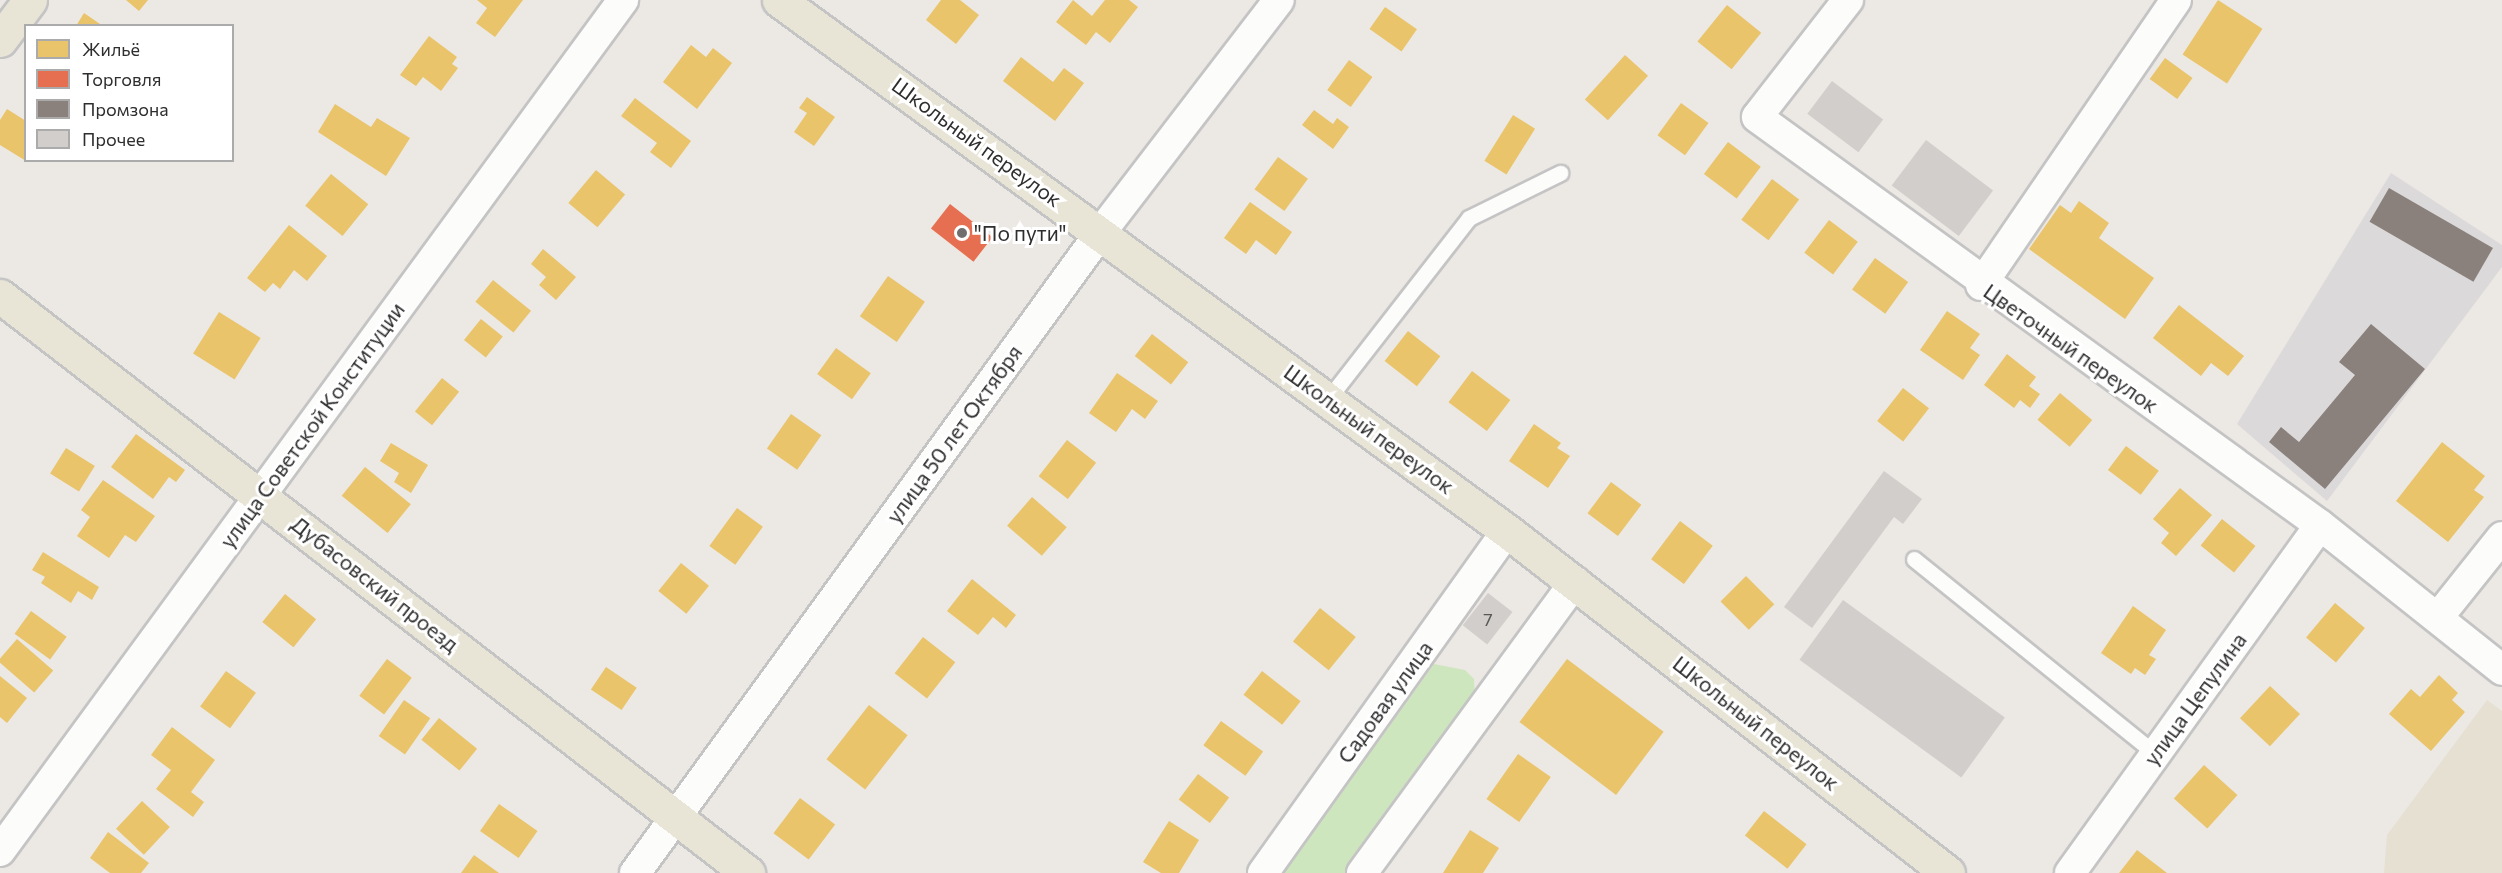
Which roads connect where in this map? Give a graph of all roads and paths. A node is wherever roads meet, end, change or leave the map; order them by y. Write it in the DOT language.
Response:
graph roads {
  1 [pos="30,0"];
  2 [pos="623,0"];
  3 [pos="779,0"];
  4 [pos="1279,0"];
  5 [pos="1848,0"];
  6 [pos="2176,0"];
  7 [pos="0,40"];
  8 [pos="1560,173"];
  9 [pos="1101,232"];
  10 [pos="1982,285"];
  11 [pos="0,296"];
  12 [pos="1328,399"];
  13 [pos="260,495"];
  14 [pos="2319,525"];
  15 [pos="1507,531"];
  16 [pos="2502,537"];
  17 [pos="1914,559"];
  18 [pos="1575,582"];
  19 [pos="2439,616"];
  20 [pos="2502,670"];
  21 [pos="2156,754"];
  22 [pos="675,816"];
  23 [pos="0,851"];
  24 [pos="634,873"];
  25 [pos="748,873"];
  26 [pos="1263,873"];
  27 [pos="1362,873"];
  28 [pos="1948,873"];
  29 [pos="2070,873"];
  1 -- 7 [label="main road"];
  2 -- 13 [label="street, улица Советской Конституции"];
  3 -- 9 [label="main road, Школьный переулок"];
  4 -- 9 [label="street, улица 50 лет Октября"];
  5 -- 10 [label="street, Цветочный переулок"];
  6 -- 10 [label="street"];
  8 -- 12 [label="lane"];
  9 -- 12 [label="main road, Школьный переулок"];
  9 -- 22 [label="street, улица 50 лет Октября"];
  10 -- 14 [label="street, Цветочный переулок"];
  11 -- 13 [label="main road, Дубасовский проезд"];
  12 -- 15 [label="main road, Школьный переулок"];
  13 -- 22 [label="main road, Дубасовский проезд"];
  13 -- 23 [label="street, улица Советской Конституции"];
  14 -- 19 [label="street, Цветочный переулок"];
  14 -- 21 [label="street, улица Цепулина"];
  15 -- 18 [label="main road, Школьный переулок"];
  15 -- 26 [label="street, Садовая улица"];
  16 -- 19 [label="street"];
  17 -- 21 [label="lane"];
  18 -- 27 [label="street"];
  18 -- 28 [label="main road, Школьный переулок"];
  19 -- 20 [label="street, Цветочный переулок"];
  21 -- 29 [label="street, улица Цепулина"];
  22 -- 24 [label="street, улица 50 лет Октября"];
  22 -- 25 [label="main road, Дубасовский проезд"];
}
